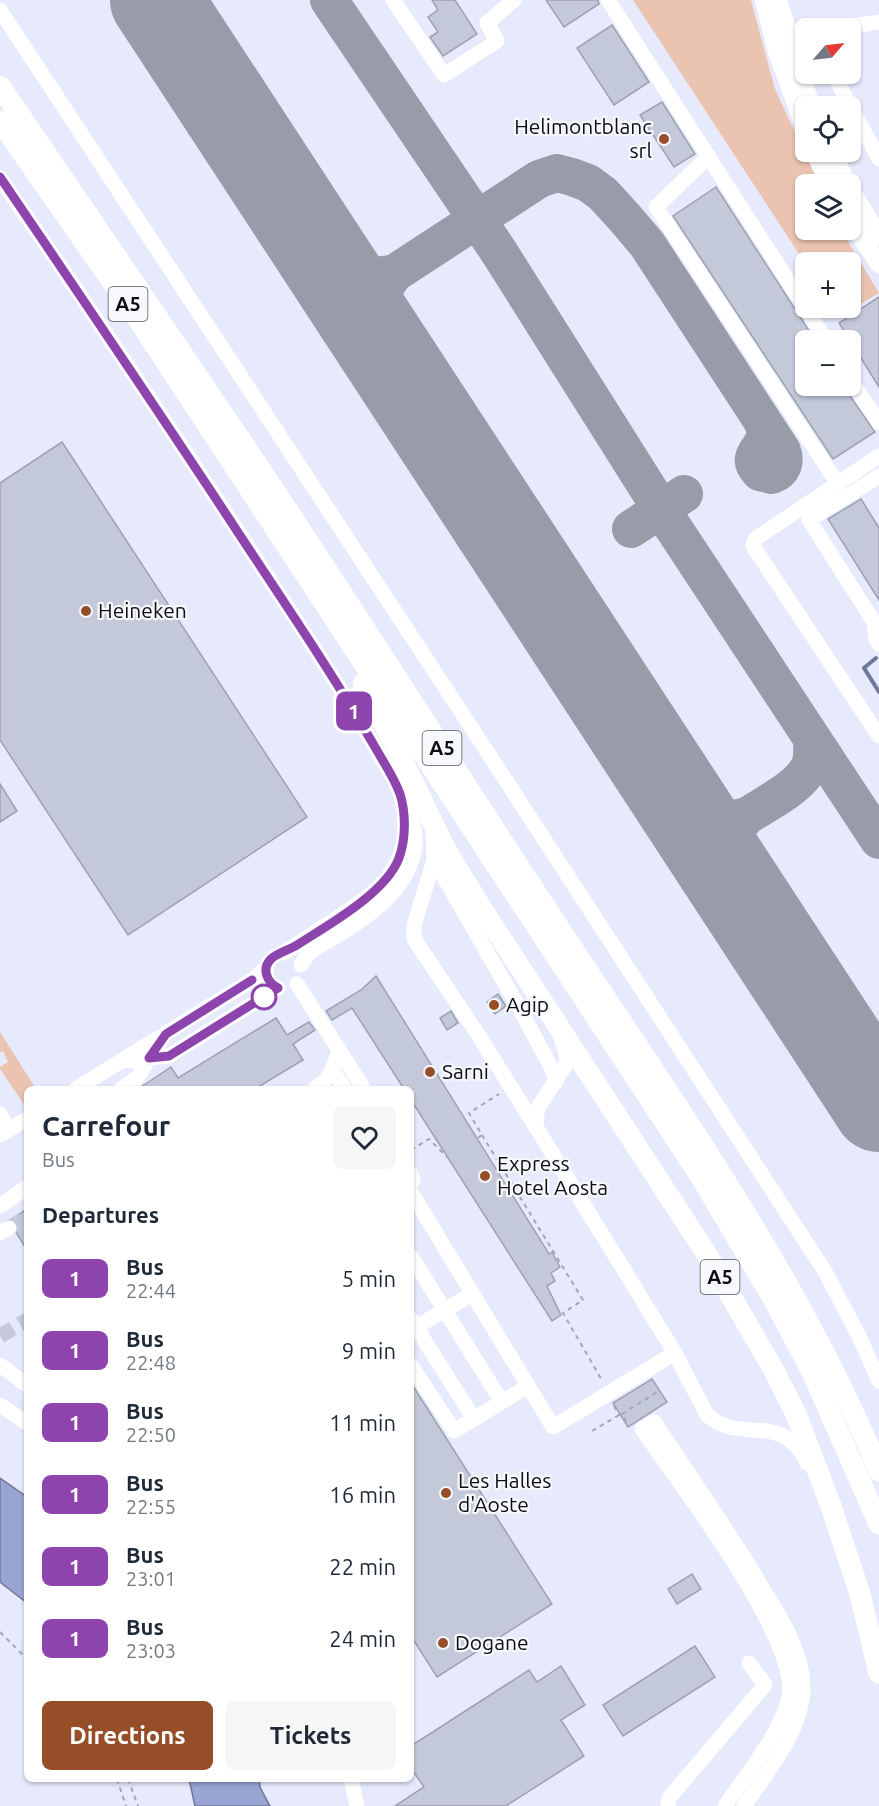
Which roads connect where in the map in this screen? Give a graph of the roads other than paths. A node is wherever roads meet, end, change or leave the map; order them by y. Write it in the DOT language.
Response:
graph roads {
  1 [pos="393,0"];
  2 [pos="507,0"];
  3 [pos="514,0"];
  4 [pos="608,0"];
  5 [pos="764,0"];
  6 [pos="777,0"];
  7 [pos="0,10"];
  8 [pos="481,15"];
  9 [pos="879,22"];
  10 [pos="861,25"];
  11 [pos="795,32"];
  12 [pos="838,84"];
  13 [pos="0,86"];
  14 [pos="795,101"];
  15 [pos="0,121"];
  16 [pos="709,156"];
  17 [pos="879,159"];
  18 [pos="0,177"];
  19 [pos="861,207"];
  20 [pos="879,236"];
  21 [pos="861,237"];
  22 [pos="879,264"];
  23 [pos="818,330"];
  24 [pos="861,396"];
  25 [pos="879,423"];
  26 [pos="879,456"];
  27 [pos="879,476"];
  28 [pos="838,484"];
  29 [pos="250,489"];
  30 [pos="879,644"];
  31 [pos="879,736"];
  32 [pos="400,793"];
  33 [pos="433,826"];
  34 [pos="434,860"];
  35 [pos="283,953"];
  36 [pos="301,965"];
  37 [pos="266,968"];
  38 [pos="297,984"];
  39 [pos="278,988"];
  40 [pos="550,1014"];
  41 [pos="166,1034"];
  42 [pos="339,1050"];
  43 [pos="149,1058"];
  44 [pos="122,1061"];
  45 [pos="332,1070"];
  46 [pos="556,1082"];
  47 [pos="81,1086"];
  48 [pos="125,1086"];
  49 [pos="319,1086"];
  50 [pos="343,1086"];
  51 [pos="362,1086"];
  52 [pos="0,1114"];
  53 [pos="24,1121"];
  54 [pos="536,1127"];
  55 [pos="5,1133"];
  56 [pos="24,1189"];
  57 [pos="414,1197"];
  58 [pos="0,1206"];
  59 [pos="414,1262"];
  60 [pos="472,1293"];
  61 [pos="444,1310"];
  62 [pos="414,1325"];
  63 [pos="414,1328"];
  64 [pos="675,1353"];
  65 [pos="0,1365"];
  66 [pos="414,1370"];
  67 [pos="879,1381"];
  68 [pos="24,1383"];
  69 [pos="528,1386"];
  70 [pos="502,1402"];
  71 [pos="0,1405"];
  72 [pos="474,1419"];
  73 [pos="24,1421"];
  74 [pos="861,1426"];
  75 [pos="879,1456"];
  76 [pos="879,1471"];
  77 [pos="879,1524"];
  78 [pos="849,1560"];
  79 [pos="860,1594"];
  80 [pos="879,1632"];
  81 [pos="749,1663"];
  82 [pos="879,1673"];
  83 [pos="352,1782"];
  84 [pos="357,1806"];
  85 [pos="668,1806"];
  86 [pos="725,1806"];
  87 [pos="744,1806"];
  1 -- 3 [label="street"];
  2 -- 8 [label="street"];
  4 -- 16 [label="street"];
  5 -- 14 [label="main road"];
  6 -- 11 [label="main road"];
  7 -- 67 [label="street"];
  9 -- 10 [label="street"];
  12 -- 17 [label="street"];
  13 -- 74 [label="highway, A5"];
  15 -- 29 [label="highway, A5"];
  16 -- 23 [label="street"];
  16 -- 28 [label="street"];
  18 -- 32 [label="street"];
  19 -- 20 [label="main road"];
  21 -- 22 [label="main road"];
  24 -- 25 [label="street"];
  26 -- 28 [label="street"];
  27 -- 30 [label="street"];
  28 -- 31 [label="street"];
  29 -- 33 [label="highway, A5"];
  29 -- 77 [label="highway, A5"];
  32 -- 35 [label="street"];
  32 -- 36 [label="street"];
  33 -- 34 [label="street"];
  33 -- 40 [label="highway, A5"];
  34 -- 46 [label="street"];
  34 -- 54 [label="street"];
  35 -- 36 [label="street"];
  35 -- 37 [label="street"];
  36 -- 38 [label="street"];
  37 -- 39 [label="street"];
  37 -- 41 [label="street"];
  38 -- 39 [label="street"];
  38 -- 42 [label="street"];
  39 -- 43 [label="street"];
  40 -- 46 [label="street"];
  40 -- 78 [label="highway, A5"];
  41 -- 43 [label="street"];
  41 -- 44 [label="street"];
  42 -- 45 [label="street"];
  42 -- 51 [label="street"];
  43 -- 44 [label="street"];
  43 -- 48 [label="street"];
  44 -- 47 [label="street"];
  45 -- 49 [label="street"];
  45 -- 50 [label="street"];
  46 -- 54 [label="street"];
  52 -- 55 [label="street"];
  53 -- 55 [label="street"];
  54 -- 64 [label="street"];
  56 -- 58 [label="street"];
  57 -- 60 [label="street"];
  59 -- 61 [label="street"];
  60 -- 61 [label="street"];
  60 -- 69 [label="street"];
  61 -- 62 [label="street"];
  61 -- 70 [label="street"];
  63 -- 72 [label="street"];
  64 -- 69 [label="street"];
  64 -- 78 [label="street"];
  65 -- 68 [label="street"];
  66 -- 72 [label="street"];
  69 -- 70 [label="street"];
  70 -- 72 [label="street"];
  71 -- 73 [label="street"];
  74 -- 75 [label="highway, A5"];
  74 -- 76 [label="highway, A5"];
  78 -- 79 [label="highway, A5"];
  79 -- 80 [label="street"];
  79 -- 82 [label="highway, A5"];
  81 -- 85 [label="street"];
  83 -- 84 [label="street"];
  86 -- 87 [label="street"];
}
